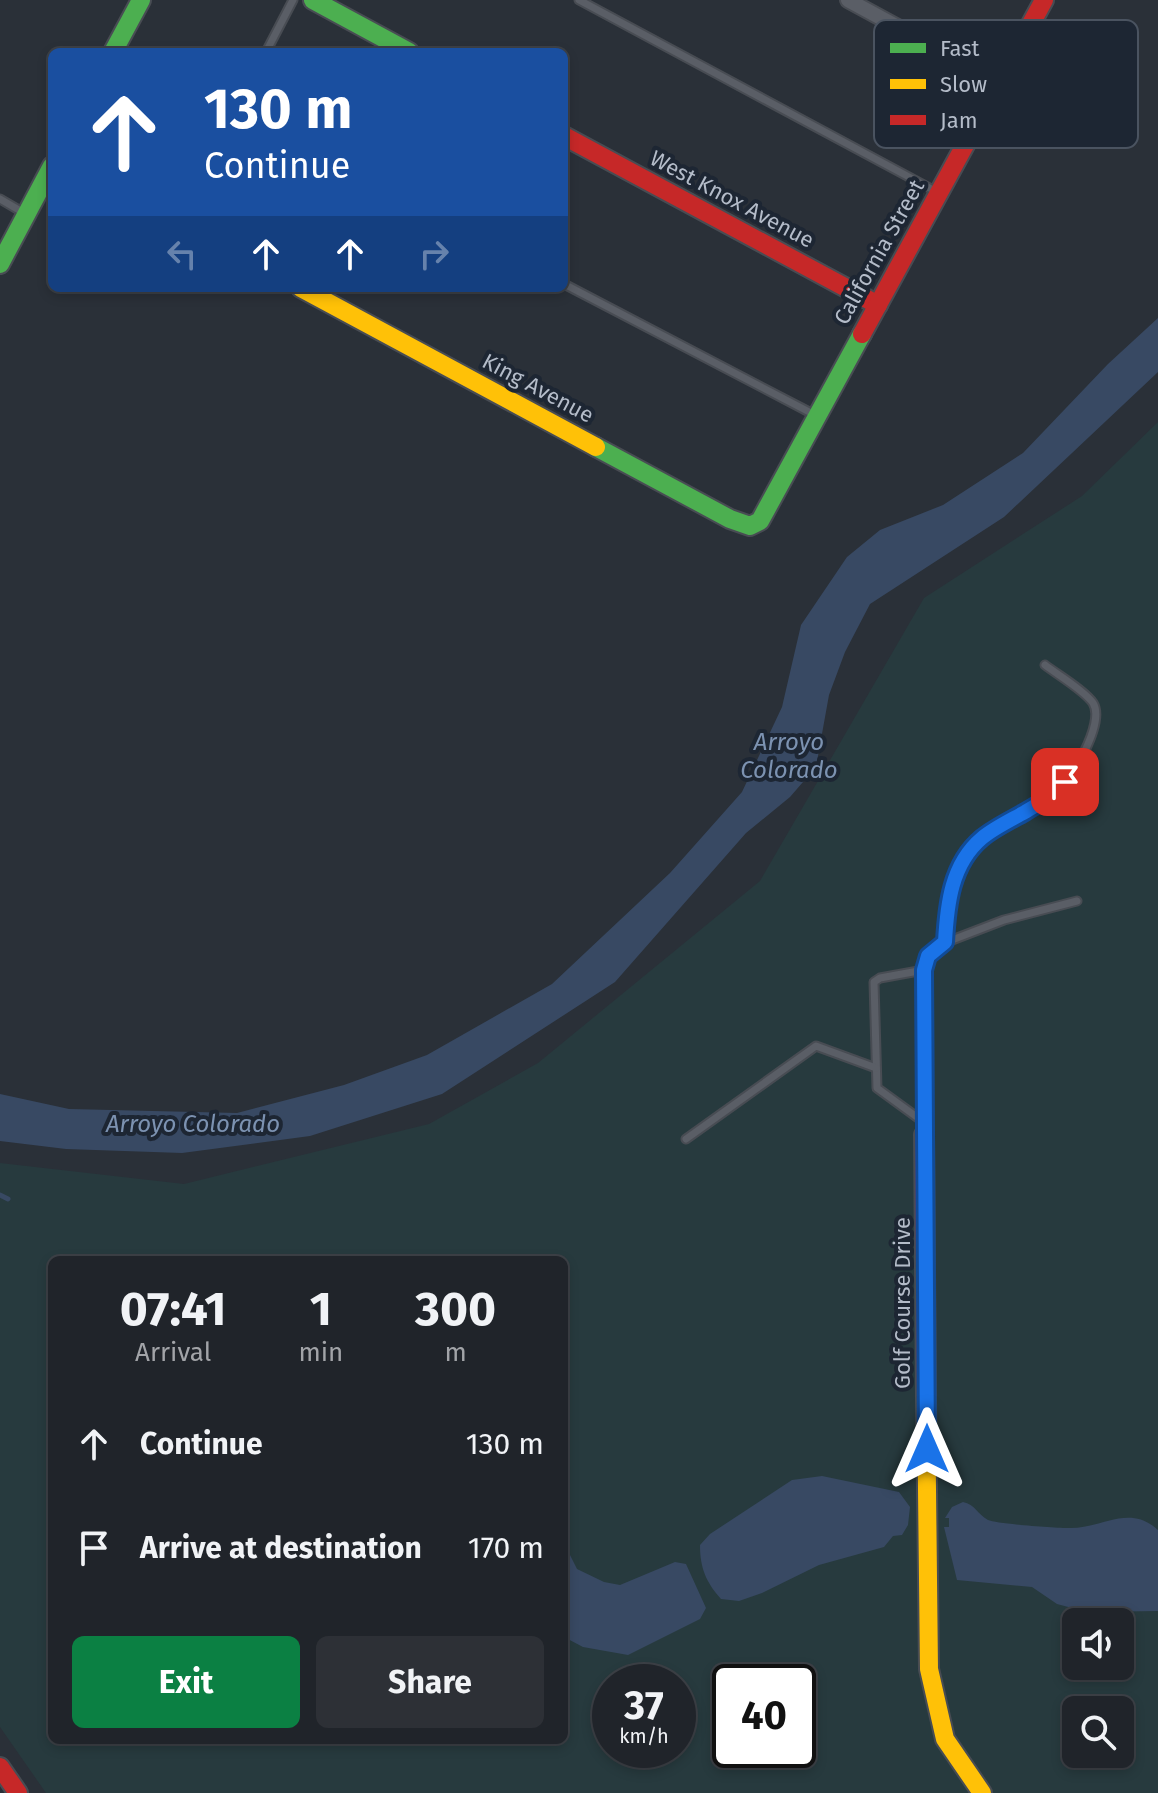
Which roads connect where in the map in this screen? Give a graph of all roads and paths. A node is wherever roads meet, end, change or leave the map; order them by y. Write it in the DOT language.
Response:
graph roads {
  1 [pos="141,0"];
  2 [pos="293,0"];
  3 [pos="313,0"];
  4 [pos="579,0"];
  5 [pos="848,0"];
  6 [pos="1044,0"];
  7 [pos="885,20"];
  8 [pos="1033,20"];
  9 [pos="115,48"];
  10 [pos="268,48"];
  11 [pos="402,48"];
  12 [pos="568,138"];
  13 [pos="963,148"];
  14 [pos="48,173"];
  15 [pos="938,193"];
  16 [pos="0,199"];
  17 [pos="26,214"];
  18 [pos="0,264"];
  19 [pos="568,286"];
  20 [pos="308,292"];
  21 [pos="878,305"];
  22 [pos="817,416"];
  23 [pos="754,524"];
  24 [pos="1045,665"];
  25 [pos="1077,901"];
  26 [pos="945,942"];
  27 [pos="924,970"];
  28 [pos="876,1068"];
  29 [pos="925,1129"];
  30 [pos="686,1139"];
  31 [pos="0,1767"];
  32 [pos="18,1793"];
  33 [pos="982,1793"];
  1 -- 9 [label="street"];
  2 -- 10 [label="lane"];
  3 -- 11 [label="street"];
  4 -- 15 [label="lane"];
  5 -- 7 [label="street"];
  6 -- 8 [label="street, California Street"];
  12 -- 21 [label="street, West Knox Avenue"];
  13 -- 15 [label="street, California Street"];
  14 -- 17 [label="street"];
  15 -- 21 [label="street, California Street"];
  16 -- 17 [label="lane"];
  17 -- 18 [label="street"];
  19 -- 22 [label="lane"];
  20 -- 23 [label="street, King Avenue"];
  21 -- 22 [label="street, California Street"];
  22 -- 23 [label="street, California Street"];
  24 -- 26 [label="lane"];
  25 -- 26 [label="lane"];
  26 -- 27 [label="lane"];
  27 -- 28 [label="lane"];
  27 -- 29 [label="lane"];
  28 -- 29 [label="lane"];
  28 -- 30 [label="lane"];
  29 -- 33 [label="street, Golf Course Drive"];
  31 -- 32 [label="street"];
}
